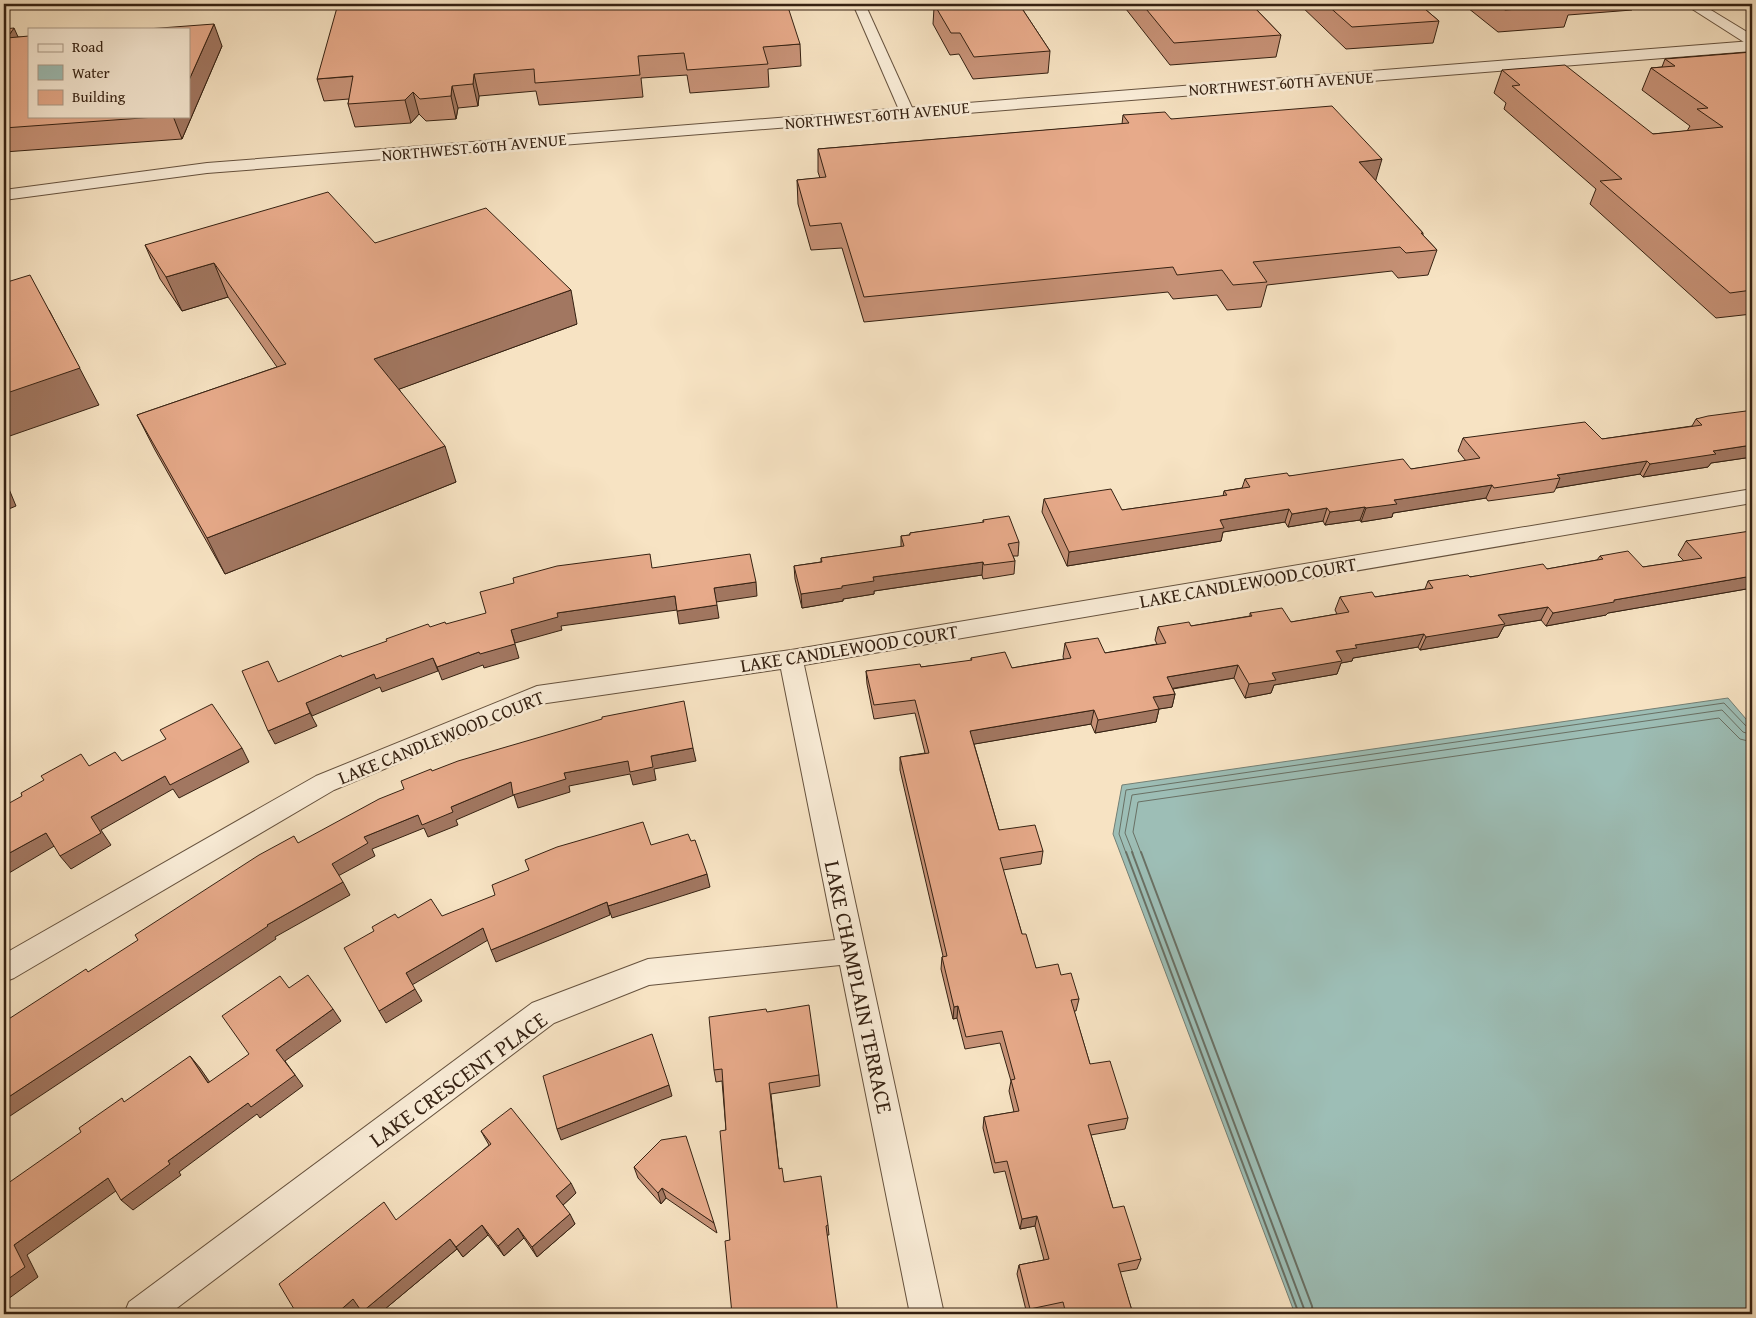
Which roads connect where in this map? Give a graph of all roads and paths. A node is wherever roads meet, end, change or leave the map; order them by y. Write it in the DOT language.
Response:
graph roads {
  1 [pos="859,4"];
  2 [pos="1693,4"];
  3 [pos="1752,41"];
  4 [pos="1752,46"];
  5 [pos="907,112"];
  6 [pos="4,195"];
  7 [pos="1752,496"];
  8 [pos="791,659"];
  9 [pos="852,951"];
  10 [pos="4,969"];
  11 [pos="141,1314"];
  12 [pos="927,1314"];
  1 -- 5 [label="street"];
  2 -- 3 [label="street"];
  4 -- 5 [label="street, NORTHWEST 60TH AVENUE"];
  5 -- 6 [label="street, NORTHWEST 60TH AVENUE"];
  7 -- 8 [label="street, LAKE CANDLEWOOD COURT"];
  8 -- 9 [label="street, LAKE CHAMPLAIN TERRACE"];
  8 -- 10 [label="street, LAKE CANDLEWOOD COURT"];
  9 -- 11 [label="street, LAKE CRESCENT PLACE"];
  9 -- 12 [label="street, LAKE CHAMPLAIN TERRACE"];
}
